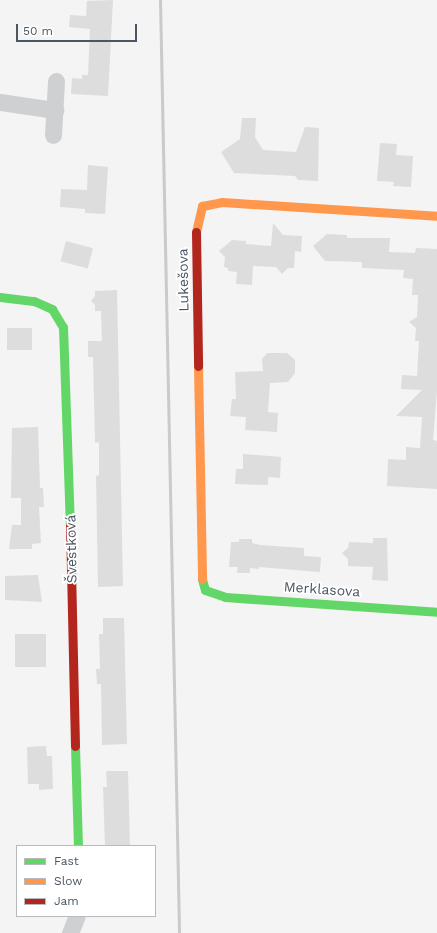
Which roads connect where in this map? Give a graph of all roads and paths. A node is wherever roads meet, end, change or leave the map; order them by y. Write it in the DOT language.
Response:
graph roads {
  1 [pos="56,80"];
  2 [pos="0,102"];
  3 [pos="55,110"];
  4 [pos="53,135"];
  5 [pos="437,216"];
  6 [pos="0,298"];
  7 [pos="205,590"];
  8 [pos="437,612"];
  9 [pos="78,845"];
  10 [pos="77,917"];
  11 [pos="70,933"];
  1 -- 3 [label="street"];
  2 -- 3 [label="street"];
  3 -- 4 [label="street"];
  5 -- 7 [label="street, Lukešova"];
  6 -- 9 [label="street, Švestková"];
  7 -- 8 [label="street, Merklasova"];
  10 -- 11 [label="street"];
}
